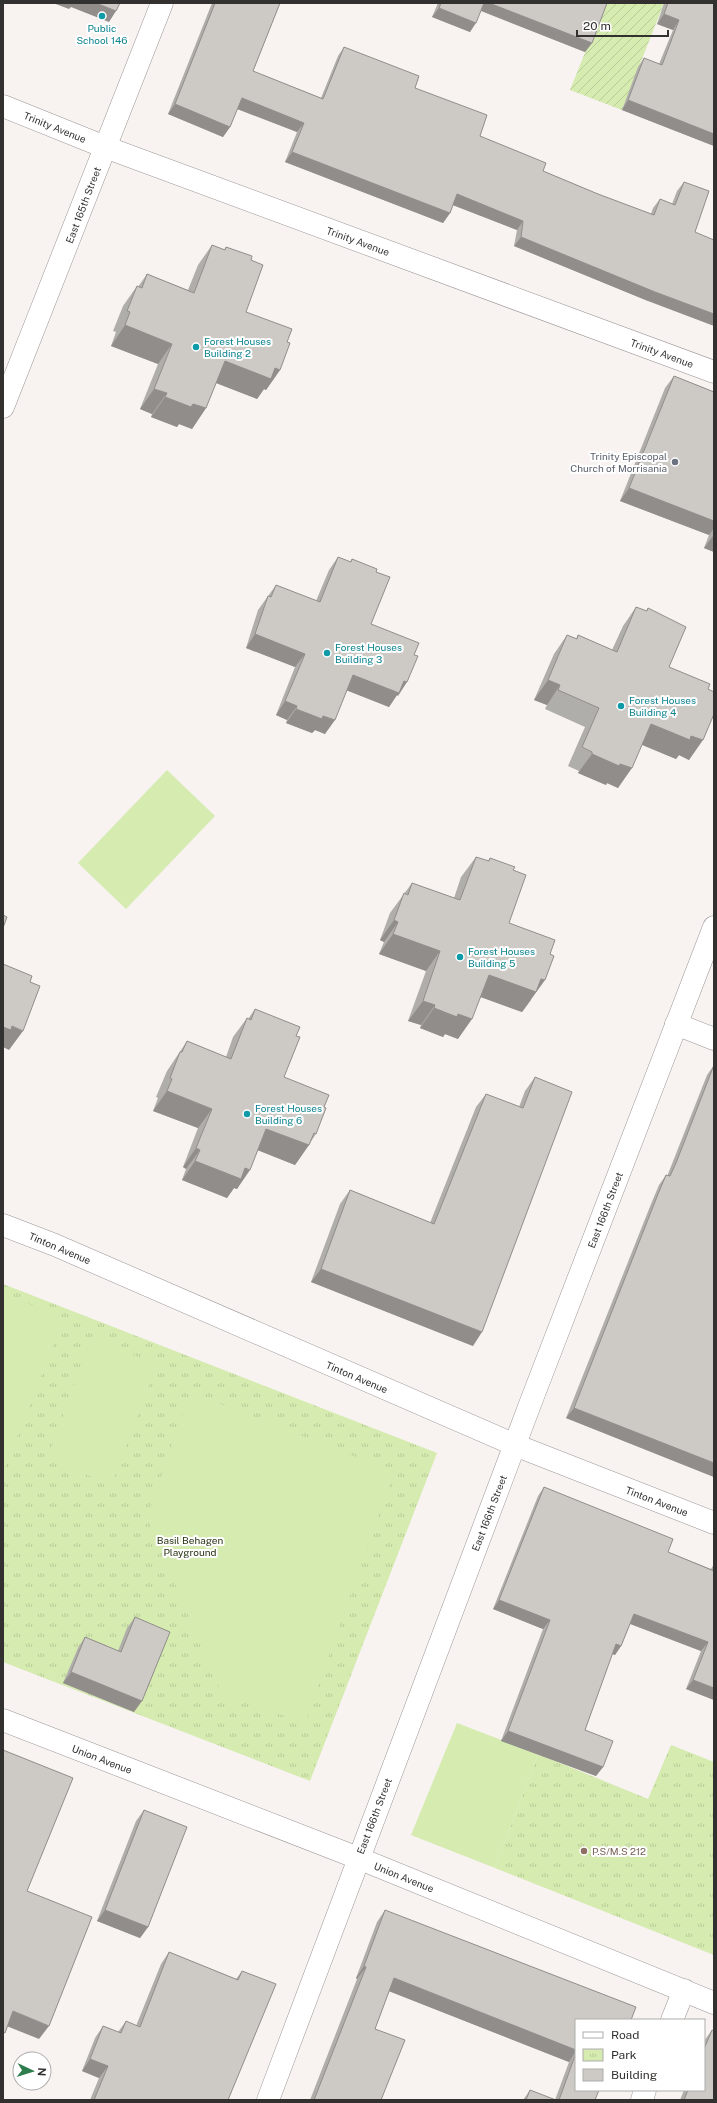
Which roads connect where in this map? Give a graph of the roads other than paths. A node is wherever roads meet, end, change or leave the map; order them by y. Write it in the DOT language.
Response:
graph roads {
  1 [pos="162,3"];
  2 [pos="3,106"];
  3 [pos="106,147"];
  4 [pos="714,372"];
  5 [pos="3,408"];
  6 [pos="714,927"];
  7 [pos="676,1024"];
  8 [pos="714,1039"];
  9 [pos="3,1225"];
  10 [pos="515,1445"];
  11 [pos="714,1523"];
  12 [pos="3,1720"];
  13 [pos="358,1858"];
  14 [pos="684,1990"];
  15 [pos="714,2002"];
  16 [pos="672,2019"];
  17 [pos="268,2100"];
  1 -- 3 [label="street, East 165th Street"];
  2 -- 3 [label="street, Trinity Avenue"];
  3 -- 4 [label="street, Trinity Avenue"];
  3 -- 5 [label="street, East 165th Street"];
  6 -- 7 [label="street, East 166th Street"];
  7 -- 8 [label="street"];
  7 -- 10 [label="street, East 166th Street"];
  9 -- 10 [label="street, Tinton Avenue"];
  10 -- 11 [label="street, Tinton Avenue"];
  10 -- 13 [label="street, East 166th Street"];
  12 -- 13 [label="street, Union Avenue"];
  13 -- 14 [label="street, Union Avenue"];
  13 -- 17 [label="street, East 166th Street"];
  14 -- 15 [label="street, Union Avenue"];
  14 -- 16 [label="street"];
}
